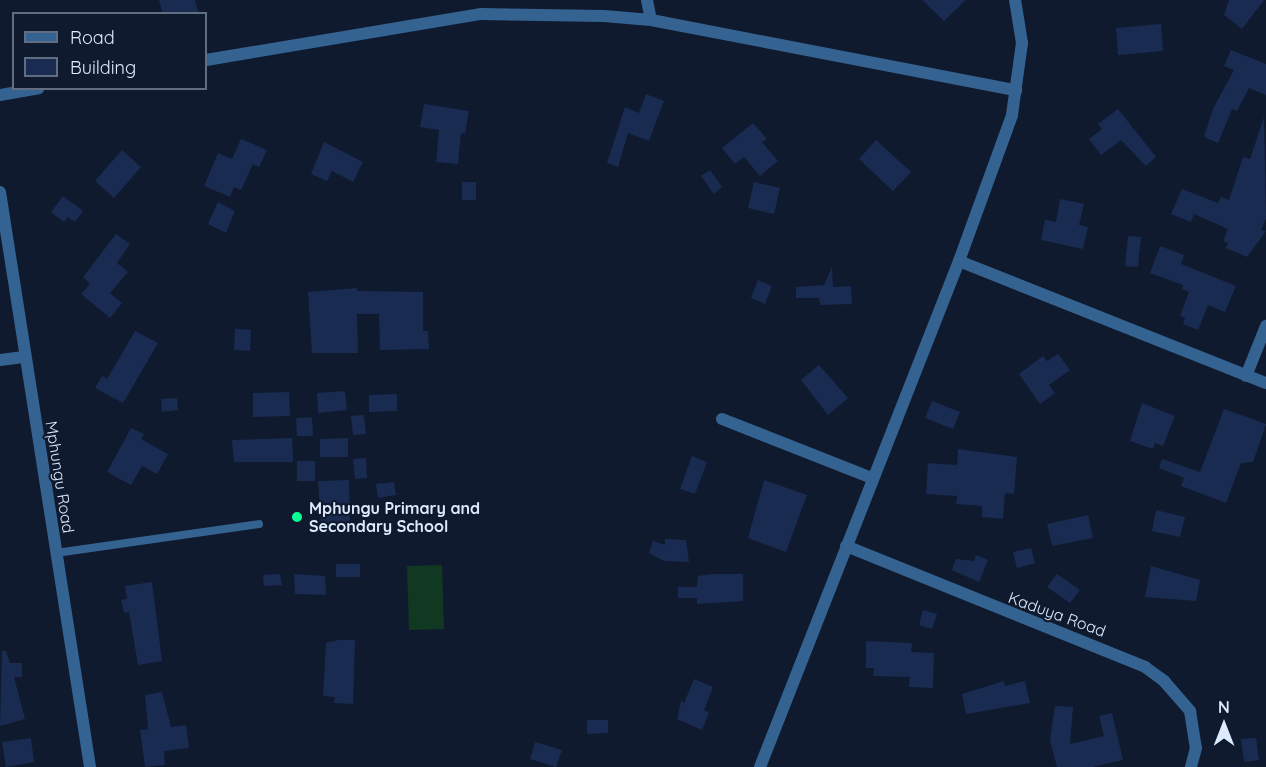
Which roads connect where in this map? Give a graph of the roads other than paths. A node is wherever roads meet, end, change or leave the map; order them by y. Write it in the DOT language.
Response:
graph roads {
  1 [pos="647,0"];
  2 [pos="1015,0"];
  3 [pos="651,20"];
  4 [pos="207,60"];
  5 [pos="27,90"];
  6 [pos="1016,90"];
  7 [pos="0,95"];
  8 [pos="0,192"];
  9 [pos="959,261"];
  10 [pos="6,267"];
  11 [pos="1266,326"];
  12 [pos="24,357"];
  13 [pos="0,360"];
  14 [pos="1246,375"];
  15 [pos="1266,383"];
  16 [pos="722,419"];
  17 [pos="872,478"];
  18 [pos="259,524"];
  19 [pos="846,546"];
  20 [pos="56,553"];
  21 [pos="90,767"];
  22 [pos="760,767"];
  23 [pos="1191,767"];
  1 -- 3 [label="street"];
  2 -- 6 [label="street"];
  3 -- 4 [label="street"];
  3 -- 6 [label="street"];
  5 -- 7 [label="street"];
  6 -- 9 [label="street"];
  8 -- 10 [label="street, Mphungu Road"];
  9 -- 14 [label="street"];
  9 -- 17 [label="street"];
  10 -- 12 [label="street, Mphungu Road"];
  11 -- 14 [label="street"];
  12 -- 13 [label="street"];
  12 -- 20 [label="street, Mphungu Road"];
  14 -- 15 [label="street"];
  16 -- 17 [label="street"];
  17 -- 19 [label="street"];
  18 -- 20 [label="lane"];
  19 -- 22 [label="street"];
  19 -- 23 [label="street, Kaduya Road"];
  20 -- 21 [label="street, Mphungu Road"];
}
